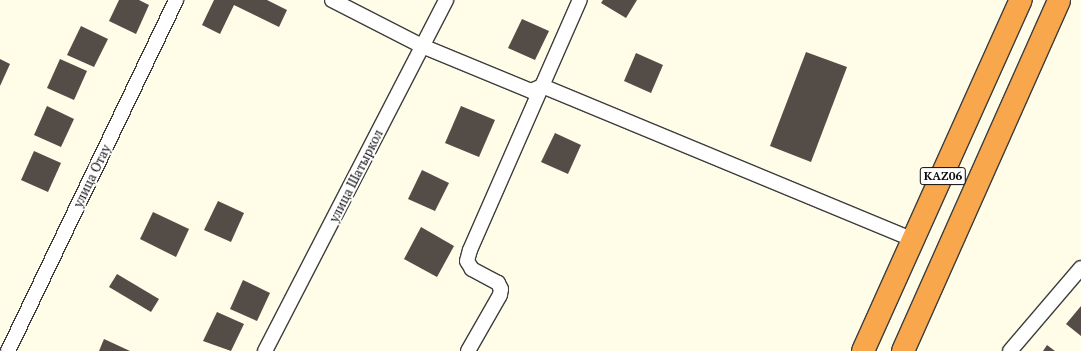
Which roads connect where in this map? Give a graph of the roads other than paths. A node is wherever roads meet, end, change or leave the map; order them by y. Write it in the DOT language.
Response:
graph roads {
  1 [pos="176,0"];
  2 [pos="332,0"];
  3 [pos="446,0"];
  4 [pos="580,0"];
  5 [pos="1021,0"];
  6 [pos="1059,0"];
  7 [pos="422,46"];
  8 [pos="542,86"];
  9 [pos="914,240"];
  10 [pos="1081,268"];
  11 [pos="909,348"];
  12 [pos="8,351"];
  13 [pos="265,351"];
  14 [pos="468,351"];
  15 [pos="863,351"];
  16 [pos="1010,351"];
  1 -- 12 [label="street, улица Отау"];
  2 -- 7 [label="street"];
  3 -- 7 [label="street, улица Шатыркол"];
  4 -- 8 [label="street"];
  5 -- 9 [label="highway, KАZ06"];
  6 -- 11 [label="highway, KАZ06"];
  7 -- 8 [label="street"];
  7 -- 13 [label="street, улица Шатыркол"];
  8 -- 9 [label="street"];
  8 -- 14 [label="street"];
  9 -- 15 [label="highway, KАZ06"];
  10 -- 16 [label="street"];
}
